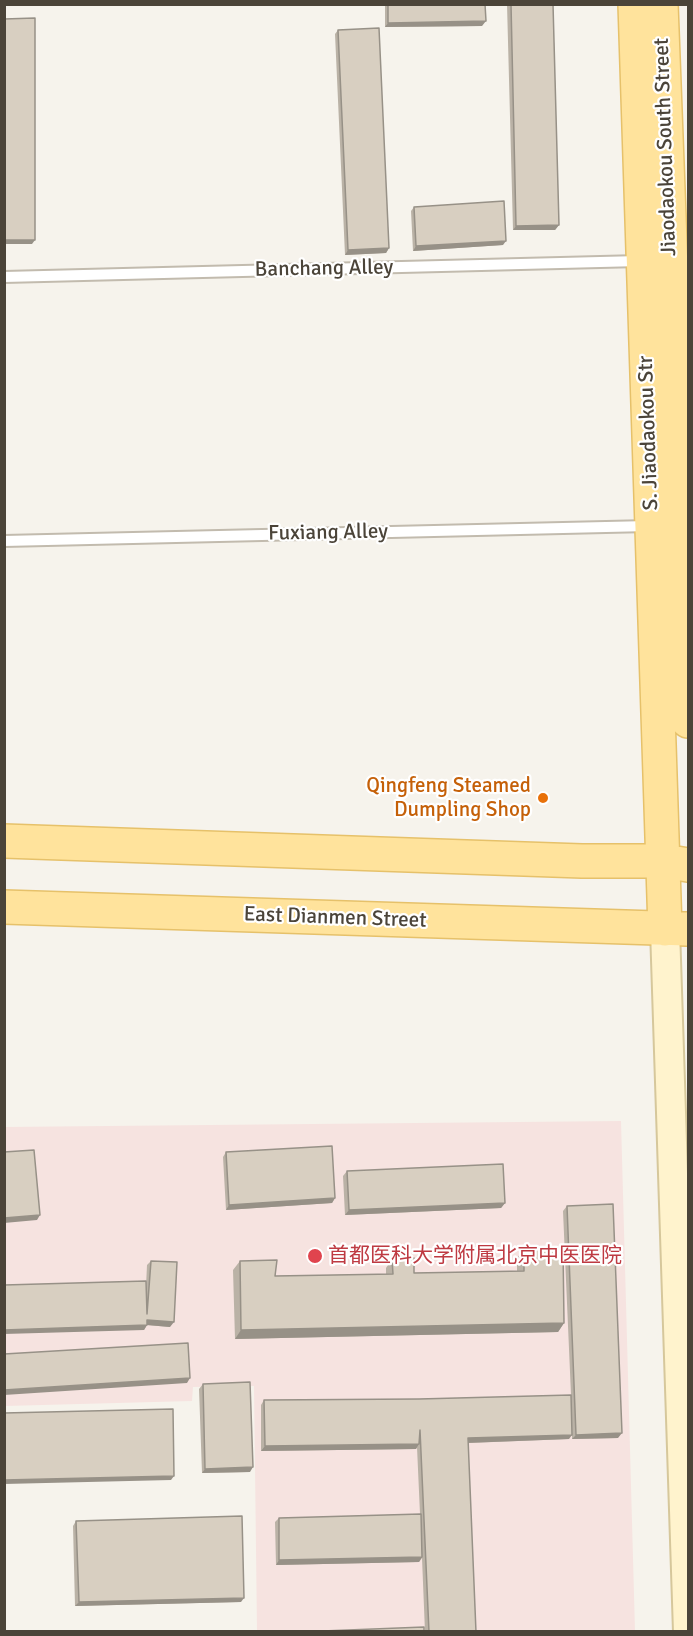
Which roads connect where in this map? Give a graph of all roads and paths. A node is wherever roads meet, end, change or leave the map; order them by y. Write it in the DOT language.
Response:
graph roads {
  1 [pos="635,4"];
  2 [pos="661,4"];
  3 [pos="644,261"];
  4 [pos="4,277"];
  5 [pos="652,526"];
  6 [pos="4,541"];
  7 [pos="688,721"];
  8 [pos="4,841"];
  9 [pos="676,863"];
  10 [pos="4,907"];
  11 [pos="677,928"];
  12 [pos="688,1632"];
  1 -- 3 [label="main road, S. Jiaodaokou Str"];
  2 -- 7 [label="main road, Jiaodaokou South Street"];
  3 -- 4 [label="lane, Banchang Alley"];
  3 -- 5 [label="main road, S. Jiaodaokou Str"];
  5 -- 6 [label="lane, Fuxiang Alley"];
  5 -- 9 [label="main road, S. Jiaodaokou Str"];
  8 -- 9 [label="main road"];
  9 -- 11 [label="main road, S. Jiaodaokou Str"];
  10 -- 11 [label="main road, East Dianmen Street"];
  11 -- 12 [label="main road"];
}
